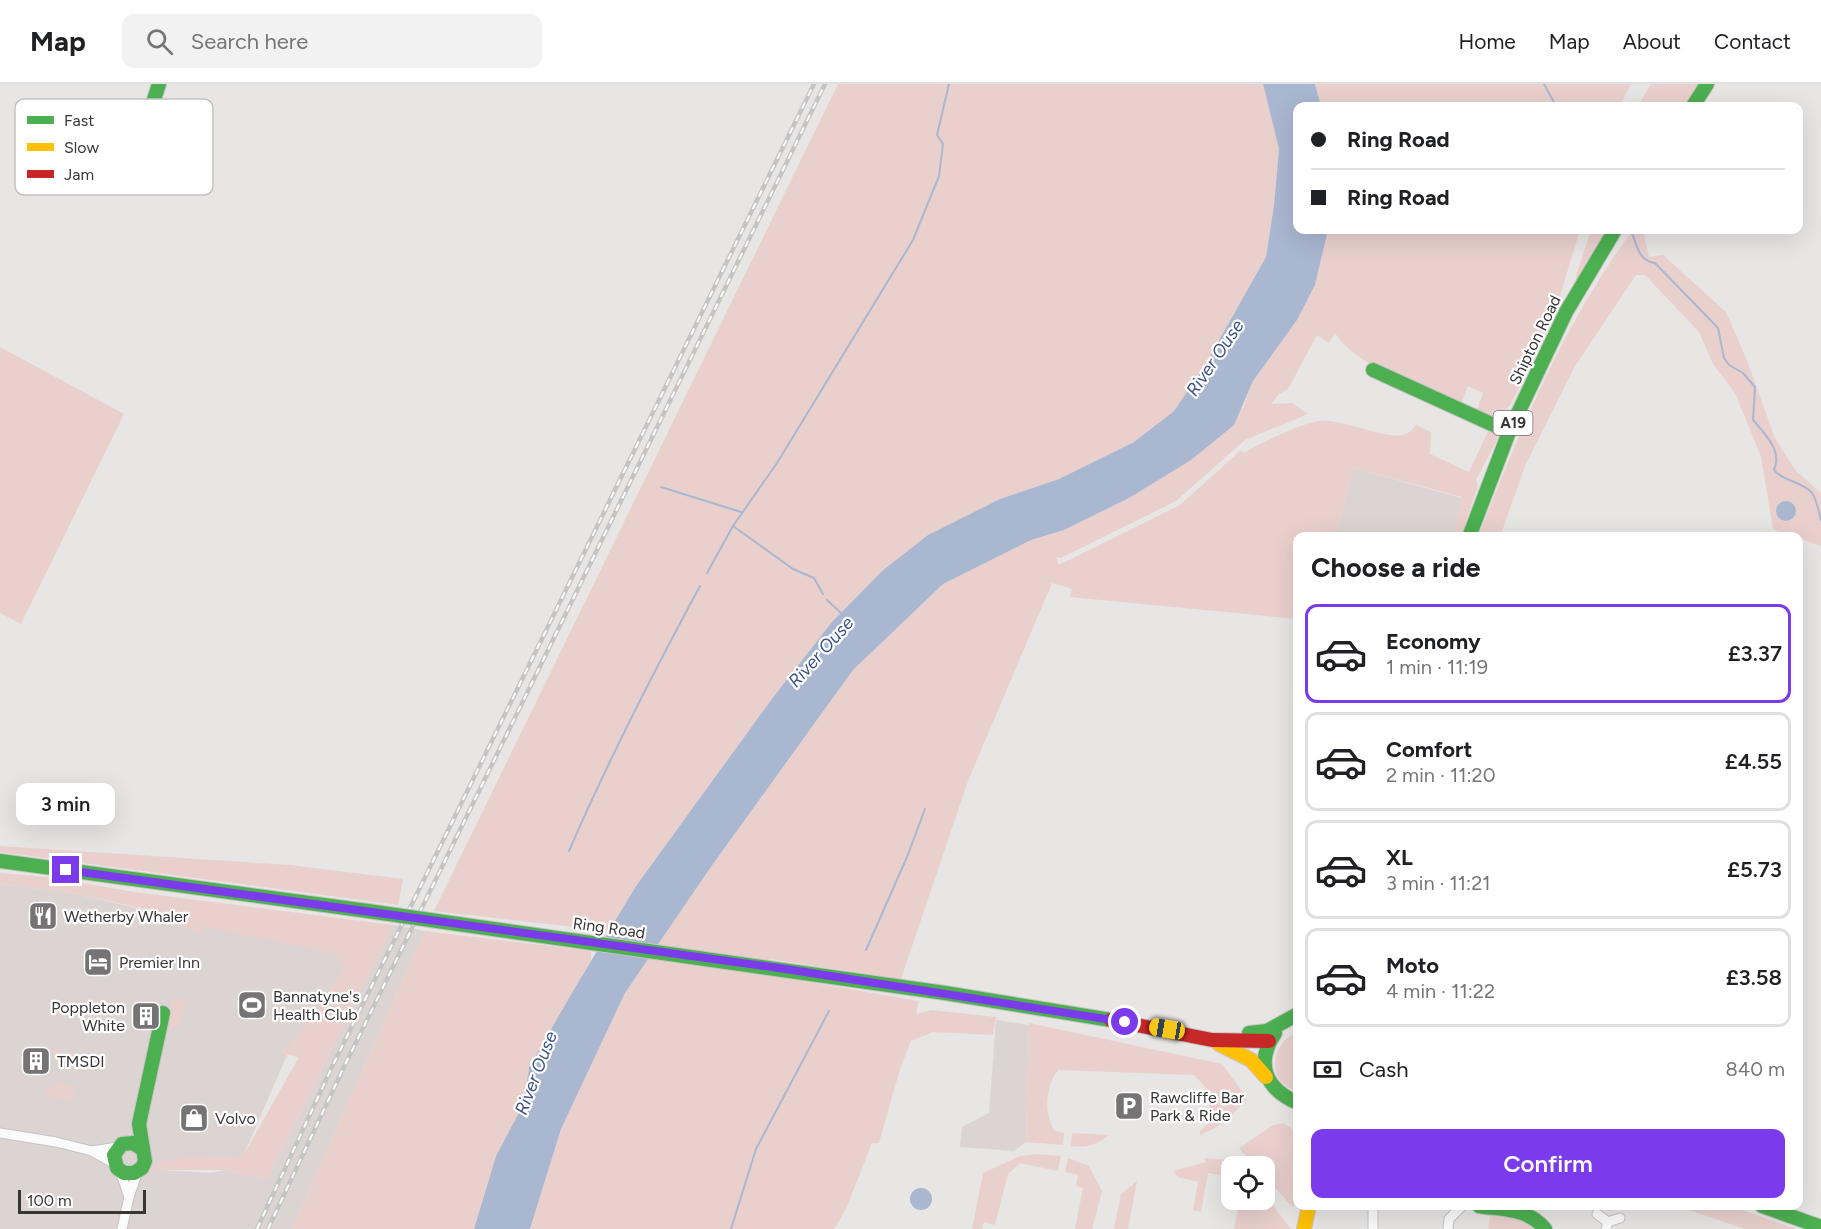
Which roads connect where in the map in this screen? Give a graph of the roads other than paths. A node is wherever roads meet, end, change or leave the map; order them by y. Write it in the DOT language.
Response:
graph roads {
  1 [pos="1707,84"];
  2 [pos="1696,102"];
  3 [pos="1613,234"];
  4 [pos="1373,370"];
  5 [pos="1509,432"];
  6 [pos="1471,532"];
  7 [pos="0,861"];
  8 [pos="163,1013"];
  9 [pos="1293,1016"];
  10 [pos="1292,1023"];
  11 [pos="1167,1029"];
  12 [pos="1212,1040"];
  13 [pos="1269,1041"];
  14 [pos="1266,1077"];
  15 [pos="1293,1100"];
  16 [pos="139,1124"];
  17 [pos="0,1133"];
  18 [pos="122,1145"];
  19 [pos="142,1149"];
  20 [pos="92,1151"];
  21 [pos="117,1168"];
  22 [pos="138,1171"];
  23 [pos="129,1197"];
  24 [pos="1308,1210"];
  25 [pos="1373,1210"];
  26 [pos="1458,1210"];
  27 [pos="1523,1210"];
  28 [pos="1773,1210"];
  29 [pos="1597,1214"];
  30 [pos="1620,1218"];
  31 [pos="1607,1226"];
  32 [pos="1821,1227"];
  33 [pos="122,1229"];
  34 [pos="1304,1229"];
  35 [pos="1373,1229"];
  36 [pos="1448,1229"];
  37 [pos="1545,1229"];
  1 -- 2 [label="main road"];
  3 -- 5 [label="main road, Shipton Road / A19"];
  4 -- 5 [label="main road"];
  5 -- 6 [label="main road, Shipton Road / A19"];
  7 -- 11 [label="main road, Ring Road, bridge"];
  8 -- 16 [label="main road"];
  9 -- 11 [label="main road"];
  10 -- 13 [label="main road"];
  11 -- 12 [label="main road, Ring Road"];
  12 -- 13 [label="main road, Ring Road"];
  12 -- 14 [label="main road, Ring Road"];
  13 -- 14 [label="main road"];
  14 -- 15 [label="main road, Ring Road"];
  16 -- 18 [label="street"];
  16 -- 19 [label="main road"];
  17 -- 20 [label="street"];
  18 -- 19 [label="main road"];
  18 -- 20 [label="street"];
  18 -- 21 [label="main road"];
  19 -- 22 [label="main road"];
  20 -- 21 [label="street"];
  21 -- 22 [label="main road"];
  21 -- 23 [label="street"];
  22 -- 23 [label="street"];
  23 -- 33 [label="street"];
  24 -- 34 [label="main road"];
  25 -- 35 [label="street"];
  26 -- 36 [label="street"];
  27 -- 37 [label="main road"];
  28 -- 32 [label="main road"];
  29 -- 31 [label="street"];
  30 -- 31 [label="street"];
}
